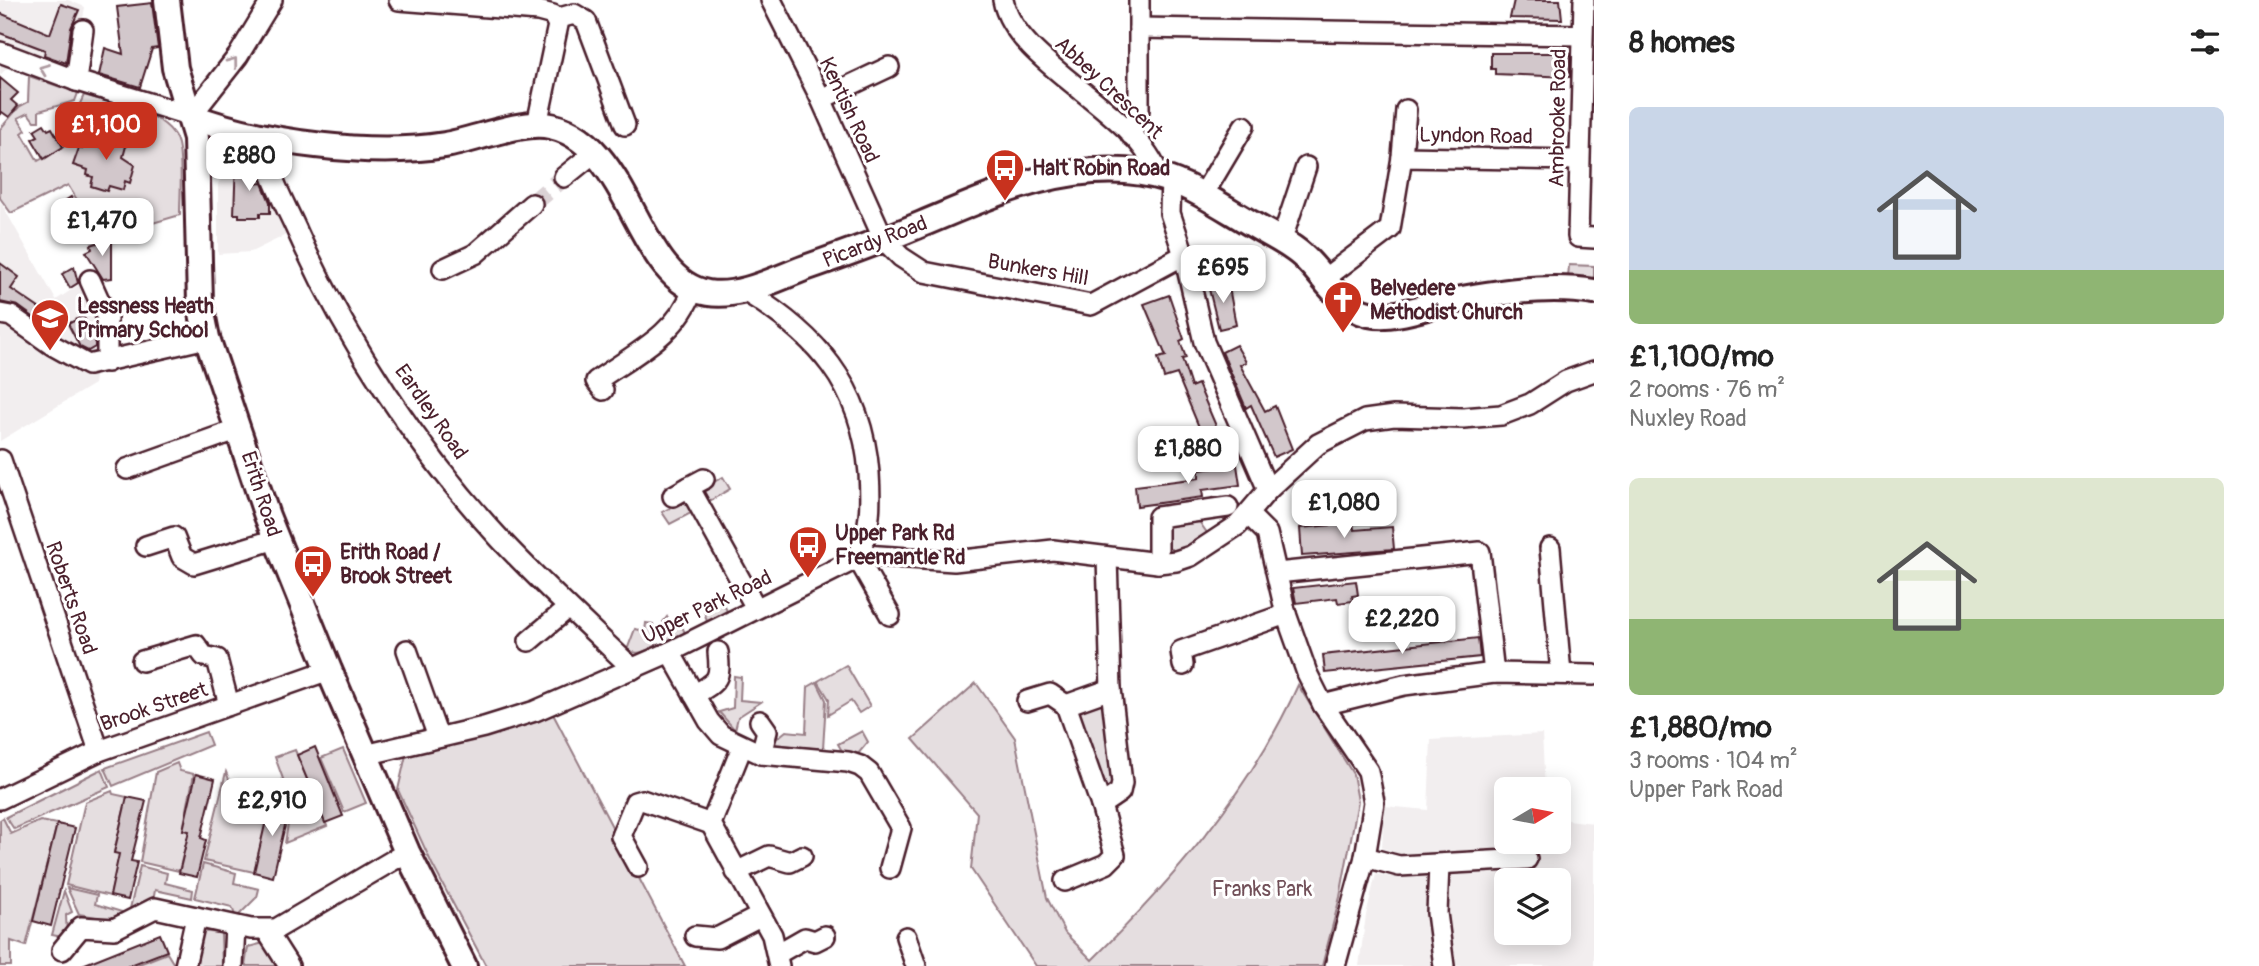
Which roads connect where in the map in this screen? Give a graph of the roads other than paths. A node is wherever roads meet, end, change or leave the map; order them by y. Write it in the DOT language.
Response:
graph roads {
  1 [pos="167,0"];
  2 [pos="272,0"];
  3 [pos="399,0"];
  4 [pos="771,0"];
  5 [pos="1003,0"];
  6 [pos="1139,0"];
  7 [pos="424,1"];
  8 [pos="1587,7"];
  9 [pos="556,19"];
  10 [pos="1139,28"];
  11 [pos="83,30"];
  12 [pos="1582,34"];
  13 [pos="0,52"];
  14 [pos="889,66"];
  15 [pos="82,83"];
  16 [pos="821,99"];
  17 [pos="1406,110"];
  18 [pos="191,116"];
  19 [pos="540,125"];
  20 [pos="625,125"];
  21 [pos="1244,126"];
  22 [pos="263,134"];
  23 [pos="1131,135"];
  24 [pos="594,152"];
  25 [pos="1402,158"];
  26 [pos="1579,160"];
  27 [pos="1306,167"];
  28 [pos="564,177"];
  29 [pos="1165,177"];
  30 [pos="1203,195"];
  31 [pos="533,204"];
  32 [pos="1586,237"];
  33 [pos="884,240"];
  34 [pos="1282,242"];
  35 [pos="1184,256"];
  36 [pos="443,269"];
  37 [pos="1324,279"];
  38 [pos="90,280"];
  39 [pos="693,289"];
  40 [pos="743,290"];
  41 [pos="1594,292"];
  42 [pos="0,314"];
  43 [pos="207,338"];
  44 [pos="107,362"];
  45 [pos="1594,371"];
  46 [pos="596,380"];
  47 [pos="239,429"];
  48 [pos="1,460"];
  49 [pos="127,469"];
  50 [pos="688,488"];
  51 [pos="1268,489"];
  52 [pos="8,507"];
  53 [pos="1228,507"];
  54 [pos="870,515"];
  55 [pos="1249,515"];
  56 [pos="276,539"];
  57 [pos="146,546"];
  58 [pos="1550,548"];
  59 [pos="891,556"];
  60 [pos="1107,556"];
  61 [pos="857,558"];
  62 [pos="1158,562"];
  63 [pos="1277,573"];
  64 [pos="568,608"];
  65 [pos="756,608"];
  66 [pos="1286,614"];
  67 [pos="890,615"];
  68 [pos="529,640"];
  69 [pos="407,650"];
  70 [pos="670,652"];
  71 [pos="718,652"];
  72 [pos="142,662"];
  73 [pos="1182,665"];
  74 [pos="633,669"];
  75 [pos="329,670"];
  76 [pos="1494,673"];
  77 [pos="1562,674"];
  78 [pos="1594,675"];
  79 [pos="1111,689"];
  80 [pos="694,695"];
  81 [pos="1027,701"];
  82 [pos="229,705"];
  83 [pos="1066,705"];
  84 [pos="1323,705"];
  85 [pos="760,721"];
  86 [pos="438,737"];
  87 [pos="742,747"];
  88 [pos="99,751"];
  89 [pos="761,754"];
  90 [pos="365,755"];
  91 [pos="0,799"];
  92 [pos="1101,805"];
  93 [pos="711,824"];
  94 [pos="407,852"];
  95 [pos="802,856"];
  96 [pos="1365,857"];
  97 [pos="1527,859"];
  98 [pos="1439,865"];
  99 [pos="638,867"];
  100 [pos="890,869"];
  101 [pos="736,872"];
  102 [pos="1065,881"];
  103 [pos="760,916"];
  104 [pos="197,917"];
  105 [pos="235,926"];
  106 [pos="266,930"];
  107 [pos="695,936"];
  108 [pos="825,936"];
  109 [pos="906,937"];
  110 [pos="62,950"];
  111 [pos="778,960"];
  112 [pos="185,966"];
  113 [pos="233,966"];
  114 [pos="289,966"];
  115 [pos="464,966"];
  116 [pos="916,966"];
  117 [pos="1335,966"];
  118 [pos="1444,966"];
  1 -- 18 [label="main road, Erith Road"];
  18 -- 2 [label="street, one-way"];
  3 -- 7 [label="street"];
  4 -- 16 [label="street, Kentish Road"];
  5 -- 23 [label="street, Abbey Crescent"];
  6 -- 10 [label="street"];
  7 -- 9 [label="street"];
  8 -- 12 [label="street, Ambrooke Road"];
  9 -- 19 [label="street"];
  9 -- 20 [label="street"];
  10 -- 12 [label="street"];
  10 -- 23 [label="street"];
  11 -- 15 [label="street"];
  12 -- 26 [label="street, Ambrooke Road"];
  15 -- 13 [label="street, one-way"];
  14 -- 16 [label="street"];
  15 -- 18 [label="street"];
  16 -- 33 [label="street, Kentish Road"];
  17 -- 25 [label="street"];
  18 -- 22 [label="main road"];
  18 -- 43 [label="main road, Erith Road"];
  19 -- 22 [label="main road"];
  19 -- 24 [label="main road"];
  21 -- 30 [label="street"];
  22 -- 64 [label="street, Eardley Road"];
  23 -- 29 [label="street, Abbey Crescent"];
  24 -- 28 [label="street"];
  24 -- 39 [label="main road"];
  25 -- 26 [label="street, Lyndon Road"];
  25 -- 37 [label="street, Lyndon Road"];
  26 -- 32 [label="street, Ambrooke Road"];
  27 -- 34 [label="street"];
  29 -- 30 [label="main road, Picardy Road"];
  29 -- 33 [label="main road, Picardy Road"];
  29 -- 35 [label="street"];
  30 -- 34 [label="main road, Picardy Road"];
  31 -- 36 [label="street"];
  33 -- 35 [label="street, Bunkers Hill"];
  33 -- 40 [label="main road, Picardy Road"];
  34 -- 37 [label="main road, Picardy Road"];
  35 -- 51 [label="street"];
  37 -- 41 [label="main road, Picardy Road"];
  38 -- 44 [label="street"];
  39 -- 40 [label="main road, Picardy Road"];
  39 -- 46 [label="street"];
  40 -- 54 [label="street"];
  42 -- 44 [label="street"];
  43 -- 44 [label="street"];
  43 -- 47 [label="main road, Erith Road"];
  45 -- 51 [label="street, Upper Park Road"];
  47 -- 49 [label="street"];
  47 -- 56 [label="main road, Erith Road"];
  48 -- 52 [label="street, Roberts Road"];
  50 -- 65 [label="street"];
  51 -- 55 [label="street, Upper Park Road"];
  52 -- 88 [label="street, Roberts Road"];
  53 -- 62 [label="street"];
  54 -- 59 [label="street"];
  54 -- 61 [label="street"];
  55 -- 62 [label="street, Upper Park Road"];
  55 -- 63 [label="street"];
  56 -- 57 [label="street"];
  56 -- 75 [label="main road, Erith Road"];
  58 -- 77 [label="street"];
  59 -- 60 [label="street, Upper Park Road"];
  59 -- 61 [label="street, Upper Park Road"];
  60 -- 62 [label="street, Upper Park Road"];
  60 -- 79 [label="street"];
  61 -- 65 [label="street, Upper Park Road"];
  61 -- 67 [label="street"];
  63 -- 66 [label="street"];
  63 -- 76 [label="street"];
  64 -- 68 [label="street"];
  64 -- 74 [label="street, Eardley Road"];
  65 -- 70 [label="street, Upper Park Road"];
  66 -- 73 [label="street"];
  66 -- 84 [label="street"];
  69 -- 86 [label="street"];
  70 -- 74 [label="street, Upper Park Road"];
  70 -- 80 [label="street"];
  71 -- 80 [label="street"];
  72 -- 82 [label="street"];
  74 -- 86 [label="street, Upper Park Road"];
  75 -- 82 [label="street, Brook Street"];
  75 -- 90 [label="main road, Erith Road"];
  76 -- 77 [label="street"];
  76 -- 84 [label="street"];
  77 -- 78 [label="street"];
  79 -- 83 [label="street"];
  79 -- 92 [label="street"];
  80 -- 87 [label="street"];
  81 -- 83 [label="street"];
  82 -- 88 [label="street, Brook Street"];
  83 -- 92 [label="street"];
  84 -- 96 [label="street"];
  85 -- 89 [label="street"];
  86 -- 90 [label="street, Upper Park Road"];
  87 -- 89 [label="street"];
  87 -- 93 [label="street"];
  88 -- 91 [label="street, Brook Street"];
  89 -- 100 [label="street"];
  90 -- 94 [label="main road, Erith Road"];
  92 -- 102 [label="street"];
  93 -- 99 [label="street"];
  93 -- 101 [label="street"];
  94 -- 106 [label="street"];
  94 -- 115 [label="main road, Erith Road"];
  95 -- 101 [label="street"];
  96 -- 98 [label="street"];
  96 -- 117 [label="street"];
  97 -- 98 [label="street"];
  98 -- 118 [label="street"];
  101 -- 103 [label="street"];
  103 -- 107 [label="street"];
  103 -- 111 [label="street"];
  104 -- 105 [label="street"];
  104 -- 110 [label="street"];
  104 -- 112 [label="street"];
  105 -- 106 [label="street"];
  105 -- 113 [label="street"];
  106 -- 114 [label="street"];
  108 -- 111 [label="street"];
  109 -- 116 [label="street"];
}
